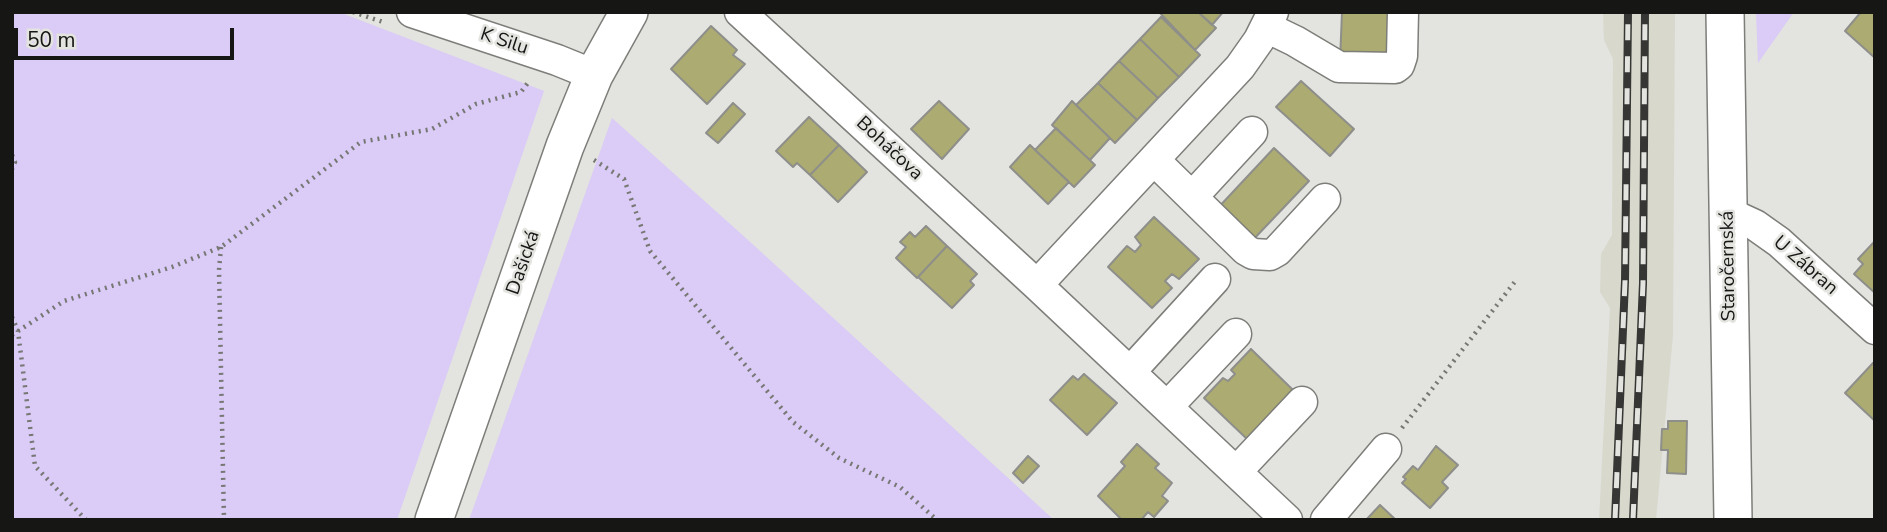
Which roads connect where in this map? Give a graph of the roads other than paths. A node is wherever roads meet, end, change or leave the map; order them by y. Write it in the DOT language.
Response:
graph roads {
  1 [pos="412,12"];
  2 [pos="629,12"];
  3 [pos="740,12"];
  4 [pos="1403,12"];
  5 [pos="1725,12"];
  6 [pos="1269,20"];
  7 [pos="594,75"];
  8 [pos="1252,132"];
  9 [pos="1154,160"];
  10 [pos="1192,197"];
  11 [pos="1325,199"];
  12 [pos="1729,213"];
  13 [pos="1215,279"];
  14 [pos="1037,285"];
  15 [pos="1875,329"];
  16 [pos="1236,334"];
  17 [pos="1130,372"];
  18 [pos="1302,402"];
  19 [pos="1167,407"];
  20 [pos="1386,449"];
  21 [pos="1236,472"];
  22 [pos="434,520"];
  23 [pos="1287,520"];
  24 [pos="1326,520"];
  25 [pos="1733,520"];
  1 -- 7 [label="street, K Silu"];
  2 -- 7 [label="main road, Dašická"];
  3 -- 14 [label="street, Boháčova"];
  4 -- 6 [label="street"];
  5 -- 12 [label="main road, Staročernská"];
  6 -- 9 [label="street"];
  7 -- 22 [label="main road, Dašická"];
  8 -- 10 [label="street"];
  9 -- 10 [label="street"];
  9 -- 14 [label="street"];
  10 -- 11 [label="street"];
  12 -- 15 [label="street, U Zábran"];
  12 -- 25 [label="main road, Staročernská"];
  13 -- 17 [label="street"];
  14 -- 17 [label="street, Boháčova"];
  16 -- 19 [label="street"];
  17 -- 19 [label="street, Boháčova"];
  18 -- 21 [label="street"];
  19 -- 21 [label="street, Boháčova"];
  20 -- 24 [label="street"];
  21 -- 23 [label="street, Boháčova"];
}
